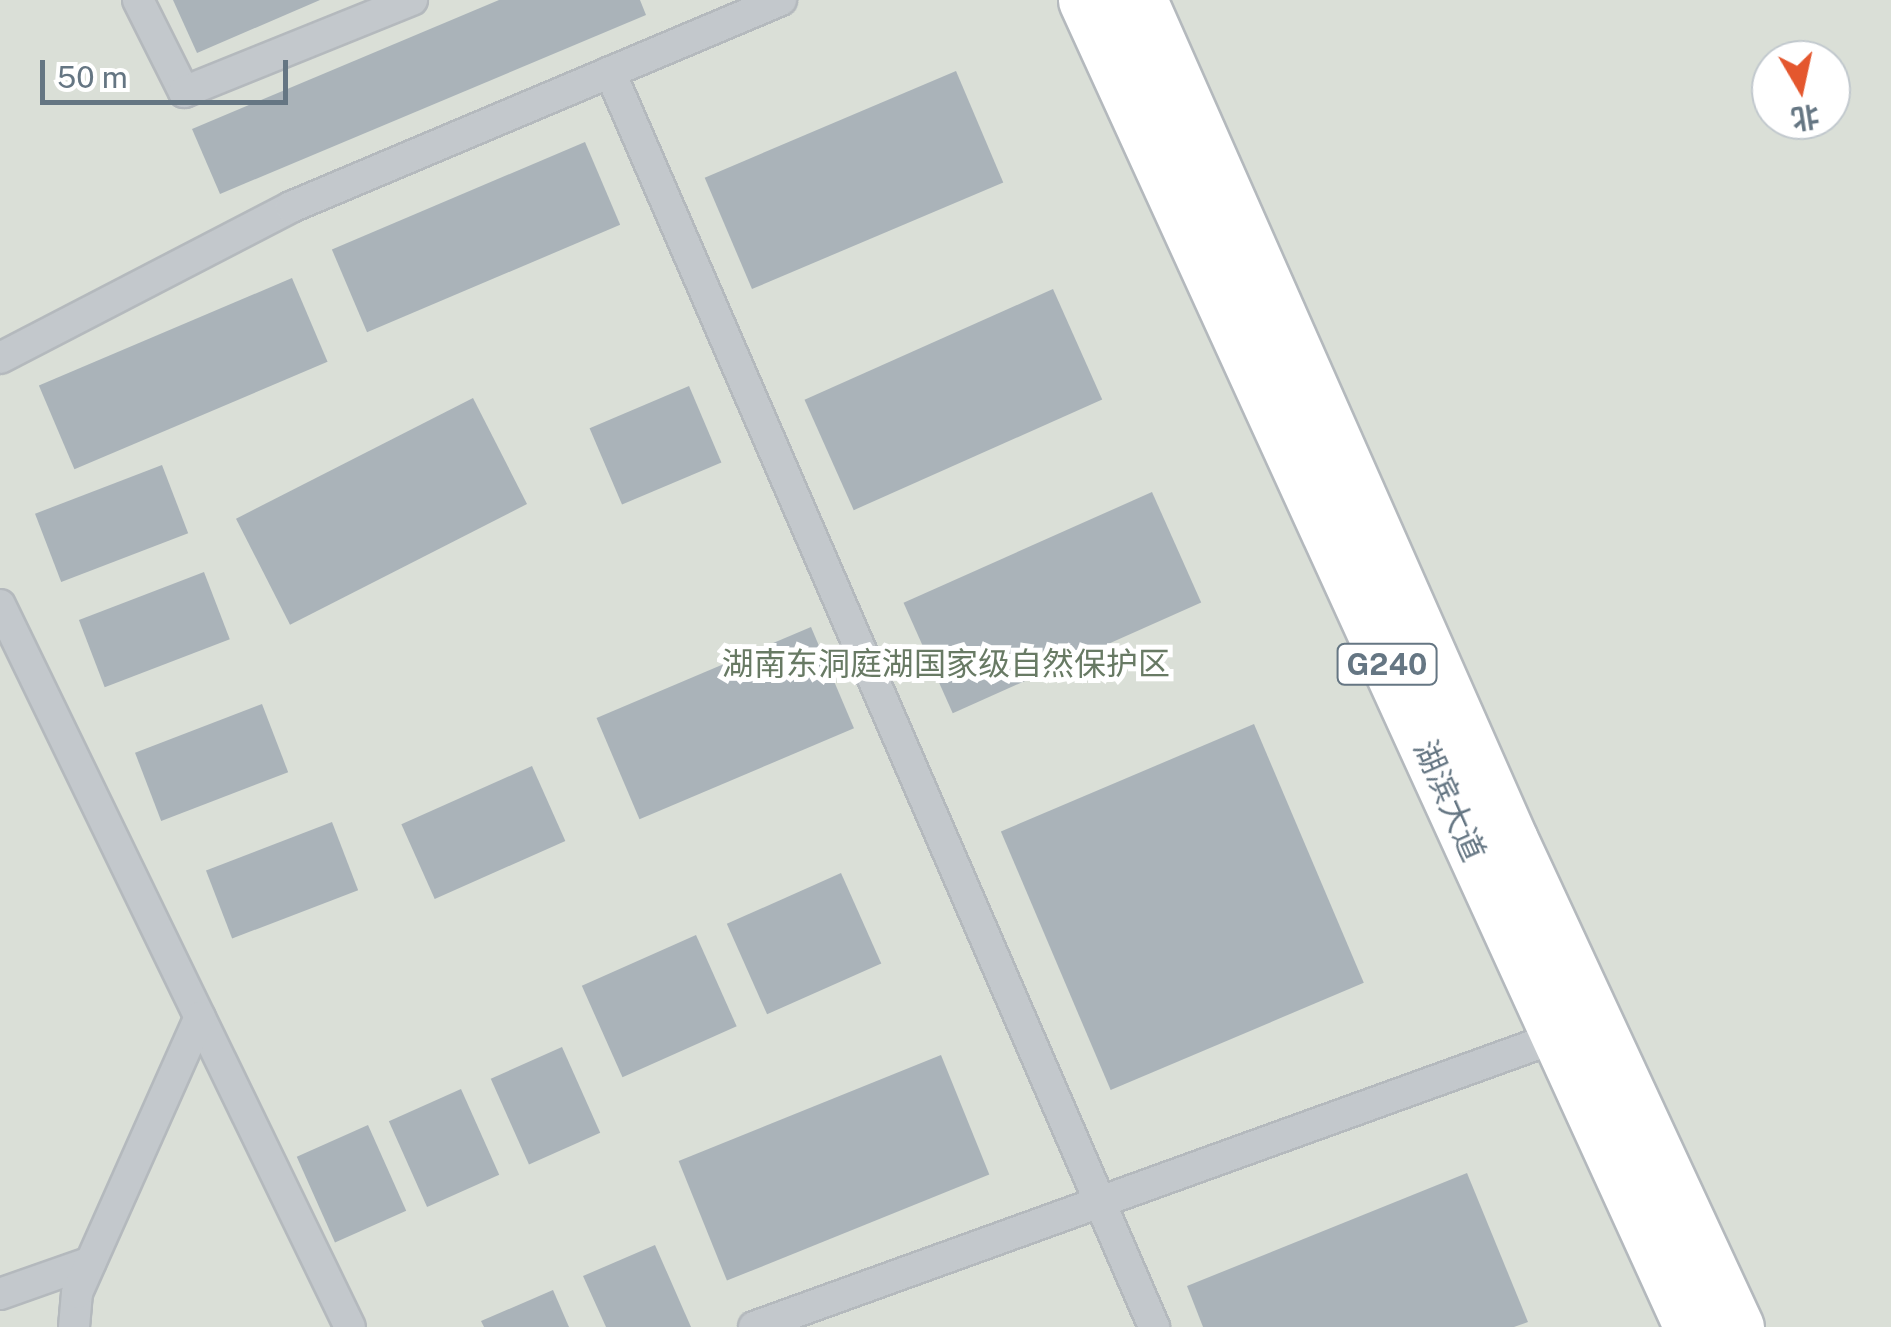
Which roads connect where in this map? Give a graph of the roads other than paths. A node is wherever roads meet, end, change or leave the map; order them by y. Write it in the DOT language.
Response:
graph roads {
  1 [pos="138,0"];
  2 [pos="412,0"];
  3 [pos="782,0"];
  4 [pos="1086,0"];
  5 [pos="1140,0"];
  6 [pos="610,72"];
  7 [pos="0,358"];
  8 [pos="0,604"];
  9 [pos="200,1017"];
  10 [pos="1557,1037"];
  11 [pos="91,1262"];
  12 [pos="0,1294"];
  13 [pos="74,1327"];
  14 [pos="350,1327"];
  15 [pos="754,1327"];
  16 [pos="1154,1327"];
  17 [pos="1692,1327"];
  18 [pos="1736,1327"];
  1 -- 2 [label="street"];
  3 -- 6 [label="street"];
  4 -- 10 [label="highway, 湖滨大道 / G240"];
  5 -- 18 [label="highway, 湖滨大道 / G240"];
  6 -- 7 [label="street"];
  6 -- 16 [label="street"];
  8 -- 9 [label="street"];
  9 -- 11 [label="street"];
  9 -- 14 [label="street"];
  10 -- 15 [label="street"];
  10 -- 17 [label="highway, 湖滨大道 / G240"];
  11 -- 12 [label="street"];
  11 -- 13 [label="street"];
}
